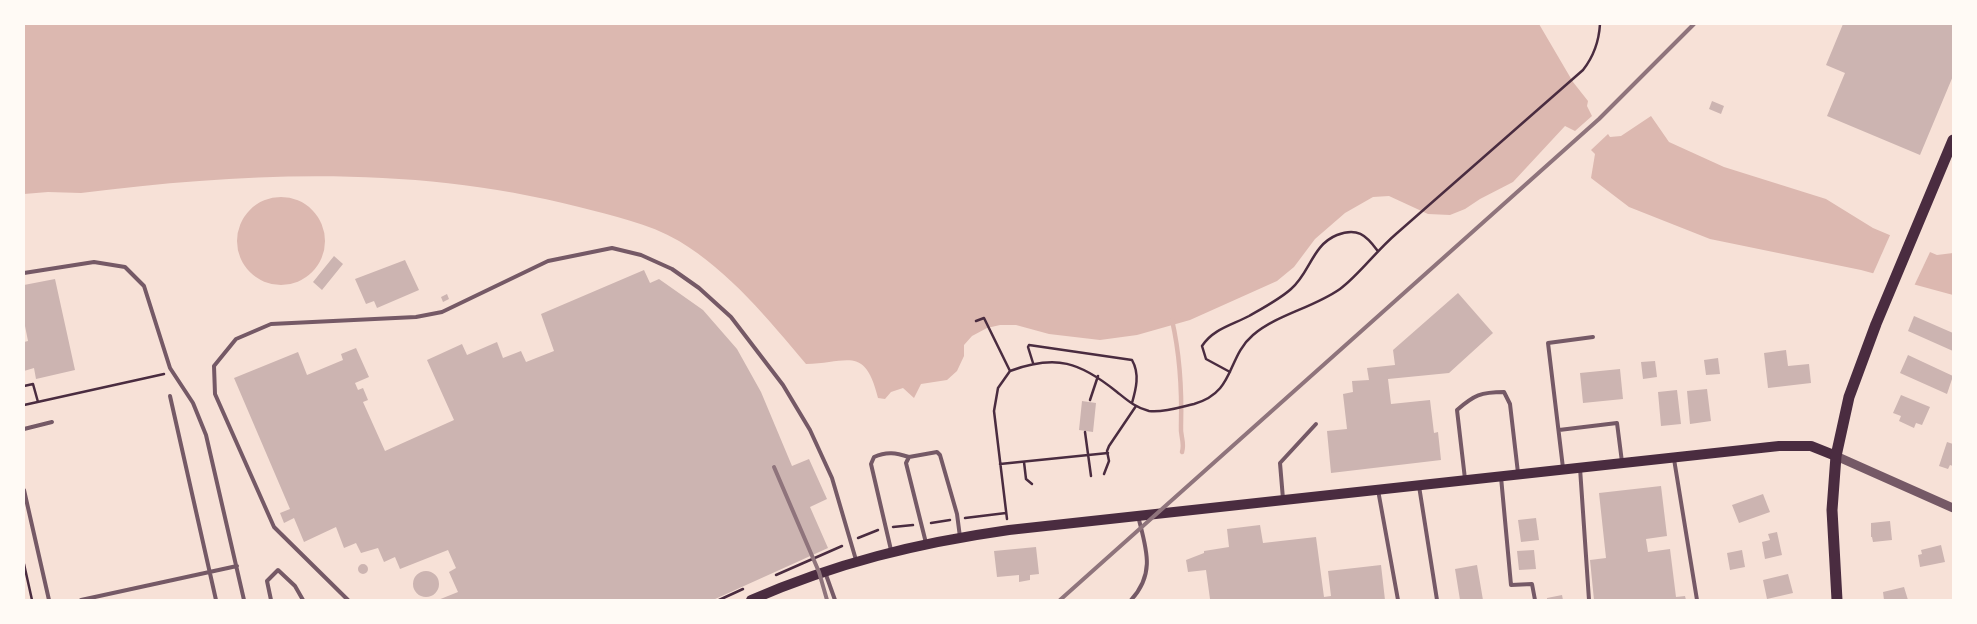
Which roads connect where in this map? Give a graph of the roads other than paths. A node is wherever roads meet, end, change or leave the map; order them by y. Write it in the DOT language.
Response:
graph roads {
  1 [pos="1953,140"];
  2 [pos="24,273"];
  3 [pos="1593,337"];
  4 [pos="170,396"];
  5 [pos="52,422"];
  6 [pos="1316,424"];
  7 [pos="24,429"];
  8 [pos="1559,430"];
  9 [pos="1673,456"];
  10 [pos="1836,456"];
  11 [pos="909,457"];
  12 [pos="1622,462"];
  13 [pos="1580,466"];
  14 [pos="1563,468"];
  15 [pos="1518,473"];
  16 [pos="1501,475"];
  17 [pos="1465,478"];
  18 [pos="1419,484"];
  19 [pos="1378,488"];
  20 [pos="24,490"];
  21 [pos="1283,499"];
  22 [pos="1953,508"];
  23 [pos="1138,516"];
  24 [pos="960,537"];
  25 [pos="926,543"];
  26 [pos="891,551"];
  27 [pos="856,560"];
  28 [pos="237,566"];
  29 [pos="824,570"];
  30 [pos="210,573"];
  31 [pos="49,600"];
  32 [pos="81,600"];
  33 [pos="216,600"];
  34 [pos="244,600"];
  35 [pos="271,600"];
  36 [pos="303,600"];
  37 [pos="348,600"];
  38 [pos="751,600"];
  39 [pos="835,600"];
  40 [pos="1130,600"];
  41 [pos="1398,600"];
  42 [pos="1437,600"];
  43 [pos="1535,600"];
  44 [pos="1589,600"];
  45 [pos="1697,600"];
  46 [pos="1837,600"];
  1 -- 10 [label="main road"];
  2 -- 28 [label="lane"];
  3 -- 8 [label="lane"];
  4 -- 30 [label="lane"];
  5 -- 7 [label="lane"];
  6 -- 21 [label="lane"];
  8 -- 12 [label="lane"];
  8 -- 14 [label="lane"];
  9 -- 10 [label="main road"];
  9 -- 12 [label="main road"];
  9 -- 45 [label="lane"];
  10 -- 22 [label="street"];
  10 -- 46 [label="main road"];
  11 -- 24 [label="lane"];
  11 -- 25 [label="lane"];
  11 -- 26 [label="lane"];
  12 -- 13 [label="main road"];
  13 -- 14 [label="main road"];
  13 -- 44 [label="lane"];
  14 -- 15 [label="main road"];
  15 -- 16 [label="main road"];
  15 -- 17 [label="lane"];
  16 -- 17 [label="main road"];
  16 -- 43 [label="lane"];
  17 -- 18 [label="main road"];
  18 -- 19 [label="main road"];
  18 -- 42 [label="lane"];
  19 -- 21 [label="main road"];
  19 -- 41 [label="lane"];
  20 -- 31 [label="lane"];
  21 -- 23 [label="main road"];
  23 -- 24 [label="main road"];
  23 -- 40 [label="lane"];
  24 -- 25 [label="main road"];
  25 -- 26 [label="main road"];
  26 -- 27 [label="main road"];
  27 -- 29 [label="main road"];
  27 -- 37 [label="lane"];
  28 -- 30 [label="lane"];
  28 -- 34 [label="lane"];
  29 -- 38 [label="main road"];
  29 -- 39 [label="lane"];
  30 -- 32 [label="lane"];
  30 -- 33 [label="lane"];
  35 -- 36 [label="lane"];
}
